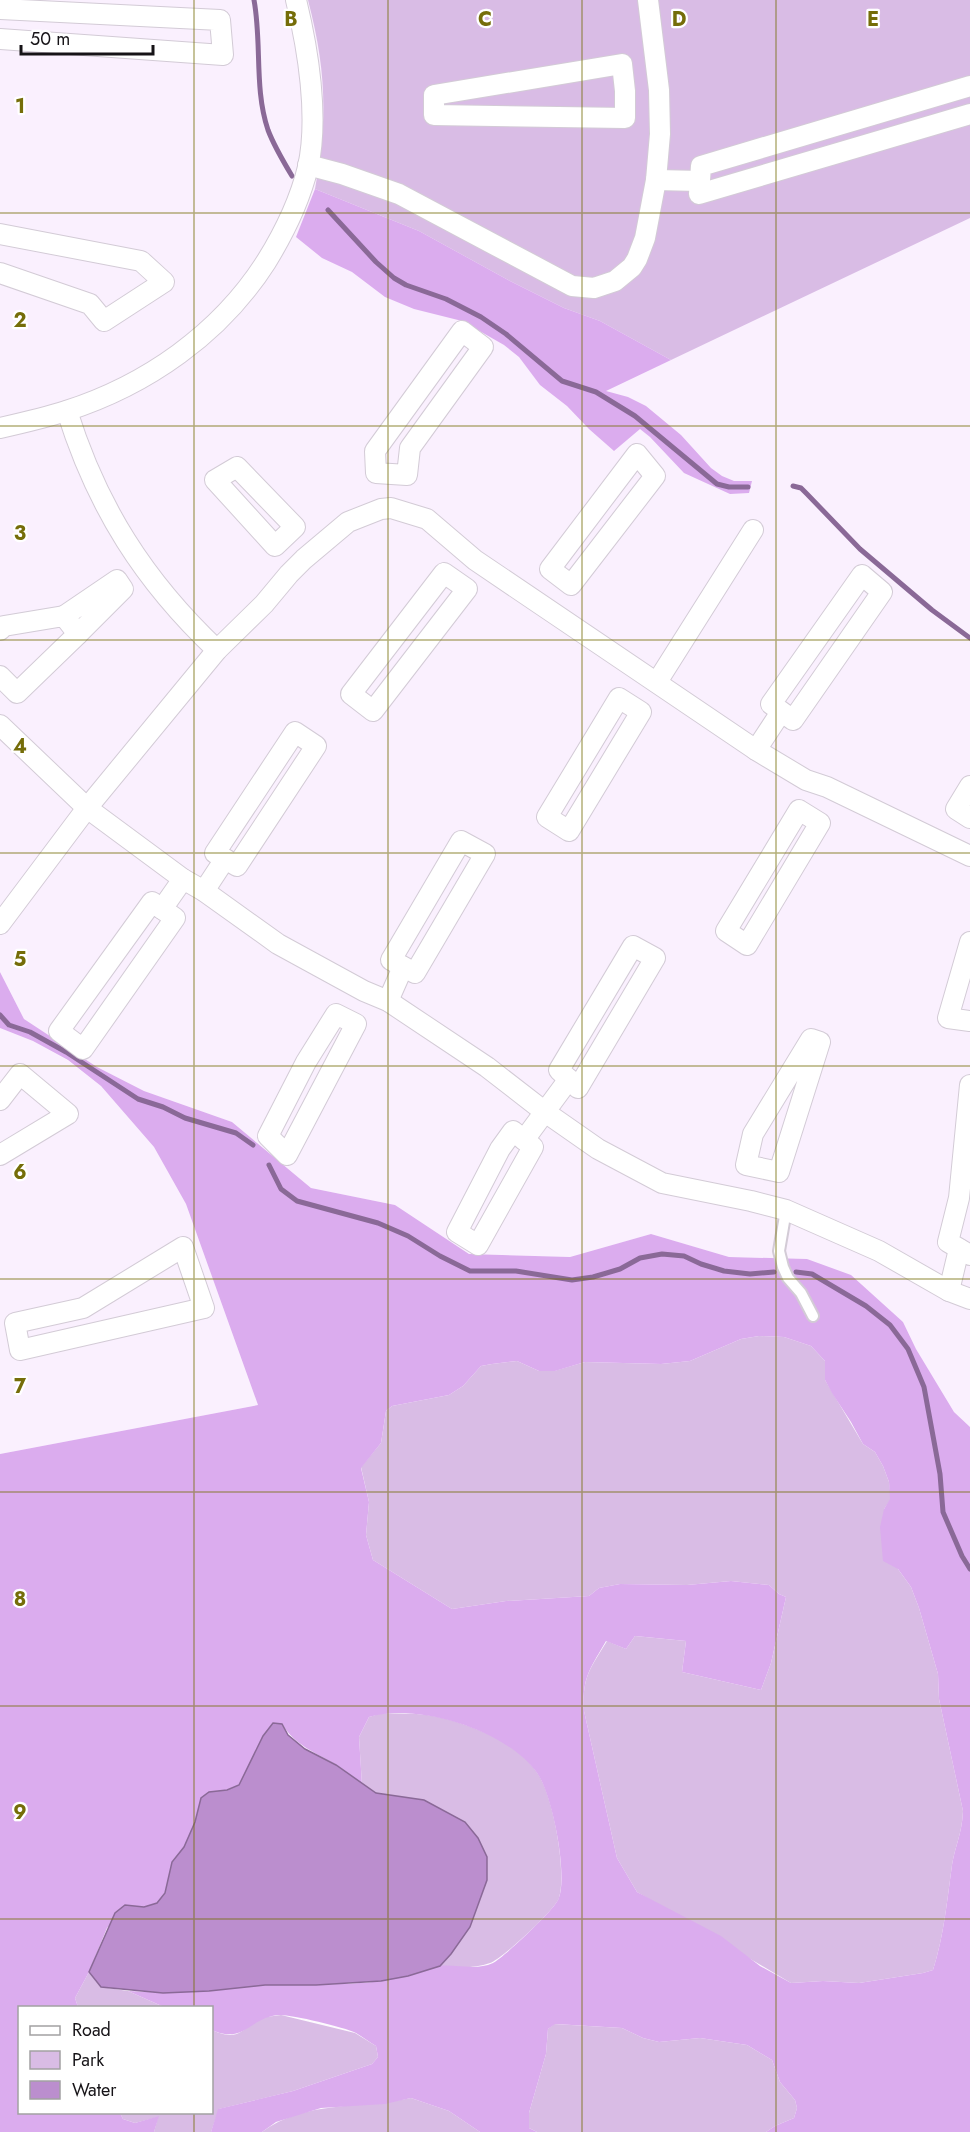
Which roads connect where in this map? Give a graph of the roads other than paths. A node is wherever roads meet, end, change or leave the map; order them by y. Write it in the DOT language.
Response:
graph roads {
  1 [pos="296,0"];
  2 [pos="648,0"];
  3 [pos="0,9"];
  4 [pos="0,39"];
  5 [pos="970,86"];
  6 [pos="659,90"];
  7 [pos="625,91"];
  8 [pos="970,114"];
  9 [pos="308,165"];
  10 [pos="656,180"];
  11 [pos="700,181"];
  12 [pos="0,234"];
  13 [pos="0,273"];
  14 [pos="67,411"];
  15 [pos="0,428"];
  16 [pos="392,474"];
  17 [pos="391,508"];
  18 [pos="753,530"];
  19 [pos="285,537"];
  20 [pos="304,559"];
  21 [pos="475,560"];
  22 [pos="560,577"];
  23 [pos="456,581"];
  24 [pos="546,606"];
  25 [pos="64,616"];
  26 [pos="0,630"];
  27 [pos="78,634"];
  28 [pos="217,650"];
  29 [pos="0,676"];
  30 [pos="654,680"];
  31 [pos="630,706"];
  32 [pos="781,712"];
  33 [pos="1,727"];
  34 [pos="756,750"];
  35 [pos="970,786"];
  36 [pos="827,787"];
  37 [pos="87,808"];
  38 [pos="810,817"];
  39 [pos="968,817"];
  40 [pos="952,847"];
  41 [pos="970,856"];
  42 [pos="225,859"];
  43 [pos="183,879"];
  44 [pos="204,891"];
  45 [pos="162,909"];
  46 [pos="0,924"];
  47 [pos="970,942"];
  48 [pos="403,967"];
  49 [pos="364,991"];
  50 [pos="388,1001"];
  51 [pos="345,1018"];
  52 [pos="970,1021"];
  53 [pos="569,1079"];
  54 [pos="970,1085"];
  55 [pos="0,1100"];
  56 [pos="545,1112"];
  57 [pos="524,1140"];
  58 [pos="0,1155"];
  59 [pos="761,1168"];
  60 [pos="751,1201"];
  61 [pos="786,1210"];
  62 [pos="965,1252"];
  63 [pos="949,1291"];
  64 [pos="970,1299"];
  65 [pos="813,1316"];
  66 [pos="9,1337"];
  1 -- 9 [label="street"];
  2 -- 6 [label="street"];
  3 -- 4 [label="street"];
  5 -- 11 [label="street"];
  6 -- 7 [label="street"];
  6 -- 10 [label="street"];
  7 -- 7 [label="street"];
  8 -- 11 [label="street"];
  9 -- 10 [label="street"];
  9 -- 14 [label="street"];
  10 -- 11 [label="street"];
  12 -- 13 [label="street"];
  14 -- 15 [label="street"];
  14 -- 28 [label="street"];
  16 -- 16 [label="street"];
  16 -- 17 [label="street"];
  17 -- 20 [label="street"];
  17 -- 21 [label="street"];
  18 -- 30 [label="street"];
  19 -- 20 [label="street"];
  20 -- 28 [label="street"];
  21 -- 23 [label="street"];
  21 -- 24 [label="street"];
  22 -- 22 [label="street"];
  22 -- 24 [label="street"];
  23 -- 23 [label="street"];
  24 -- 30 [label="street"];
  25 -- 26 [label="street"];
  25 -- 27 [label="street"];
  25 -- 27 [label="street"];
  27 -- 29 [label="street"];
  28 -- 37 [label="street"];
  30 -- 31 [label="street"];
  30 -- 34 [label="street"];
  31 -- 31 [label="street"];
  32 -- 32 [label="street"];
  32 -- 34 [label="street"];
  33 -- 37 [label="street"];
  34 -- 36 [label="street"];
  35 -- 39 [label="street"];
  36 -- 38 [label="street"];
  36 -- 40 [label="street"];
  37 -- 43 [label="street"];
  37 -- 46 [label="street"];
  38 -- 38 [label="street"];
  39 -- 40 [label="street"];
  40 -- 41 [label="street"];
  42 -- 42 [label="street"];
  42 -- 44 [label="street"];
  43 -- 44 [label="street"];
  43 -- 45 [label="street"];
  44 -- 49 [label="street"];
  45 -- 45 [label="street"];
  47 -- 52 [label="street"];
  48 -- 48 [label="street"];
  48 -- 50 [label="street"];
  49 -- 50 [label="street"];
  49 -- 51 [label="street"];
  50 -- 56 [label="street"];
  51 -- 51 [label="street"];
  53 -- 53 [label="street"];
  53 -- 56 [label="street"];
  54 -- 62 [label="street"];
  55 -- 58 [label="street"];
  56 -- 57 [label="street"];
  56 -- 60 [label="street"];
  57 -- 57 [label="street"];
  59 -- 59 [label="street"];
  59 -- 60 [label="street"];
  60 -- 61 [label="street"];
  61 -- 63 [label="street"];
  61 -- 65 [label="lane"];
  62 -- 63 [label="street"];
  63 -- 64 [label="street"];
  66 -- 66 [label="street"];
}
